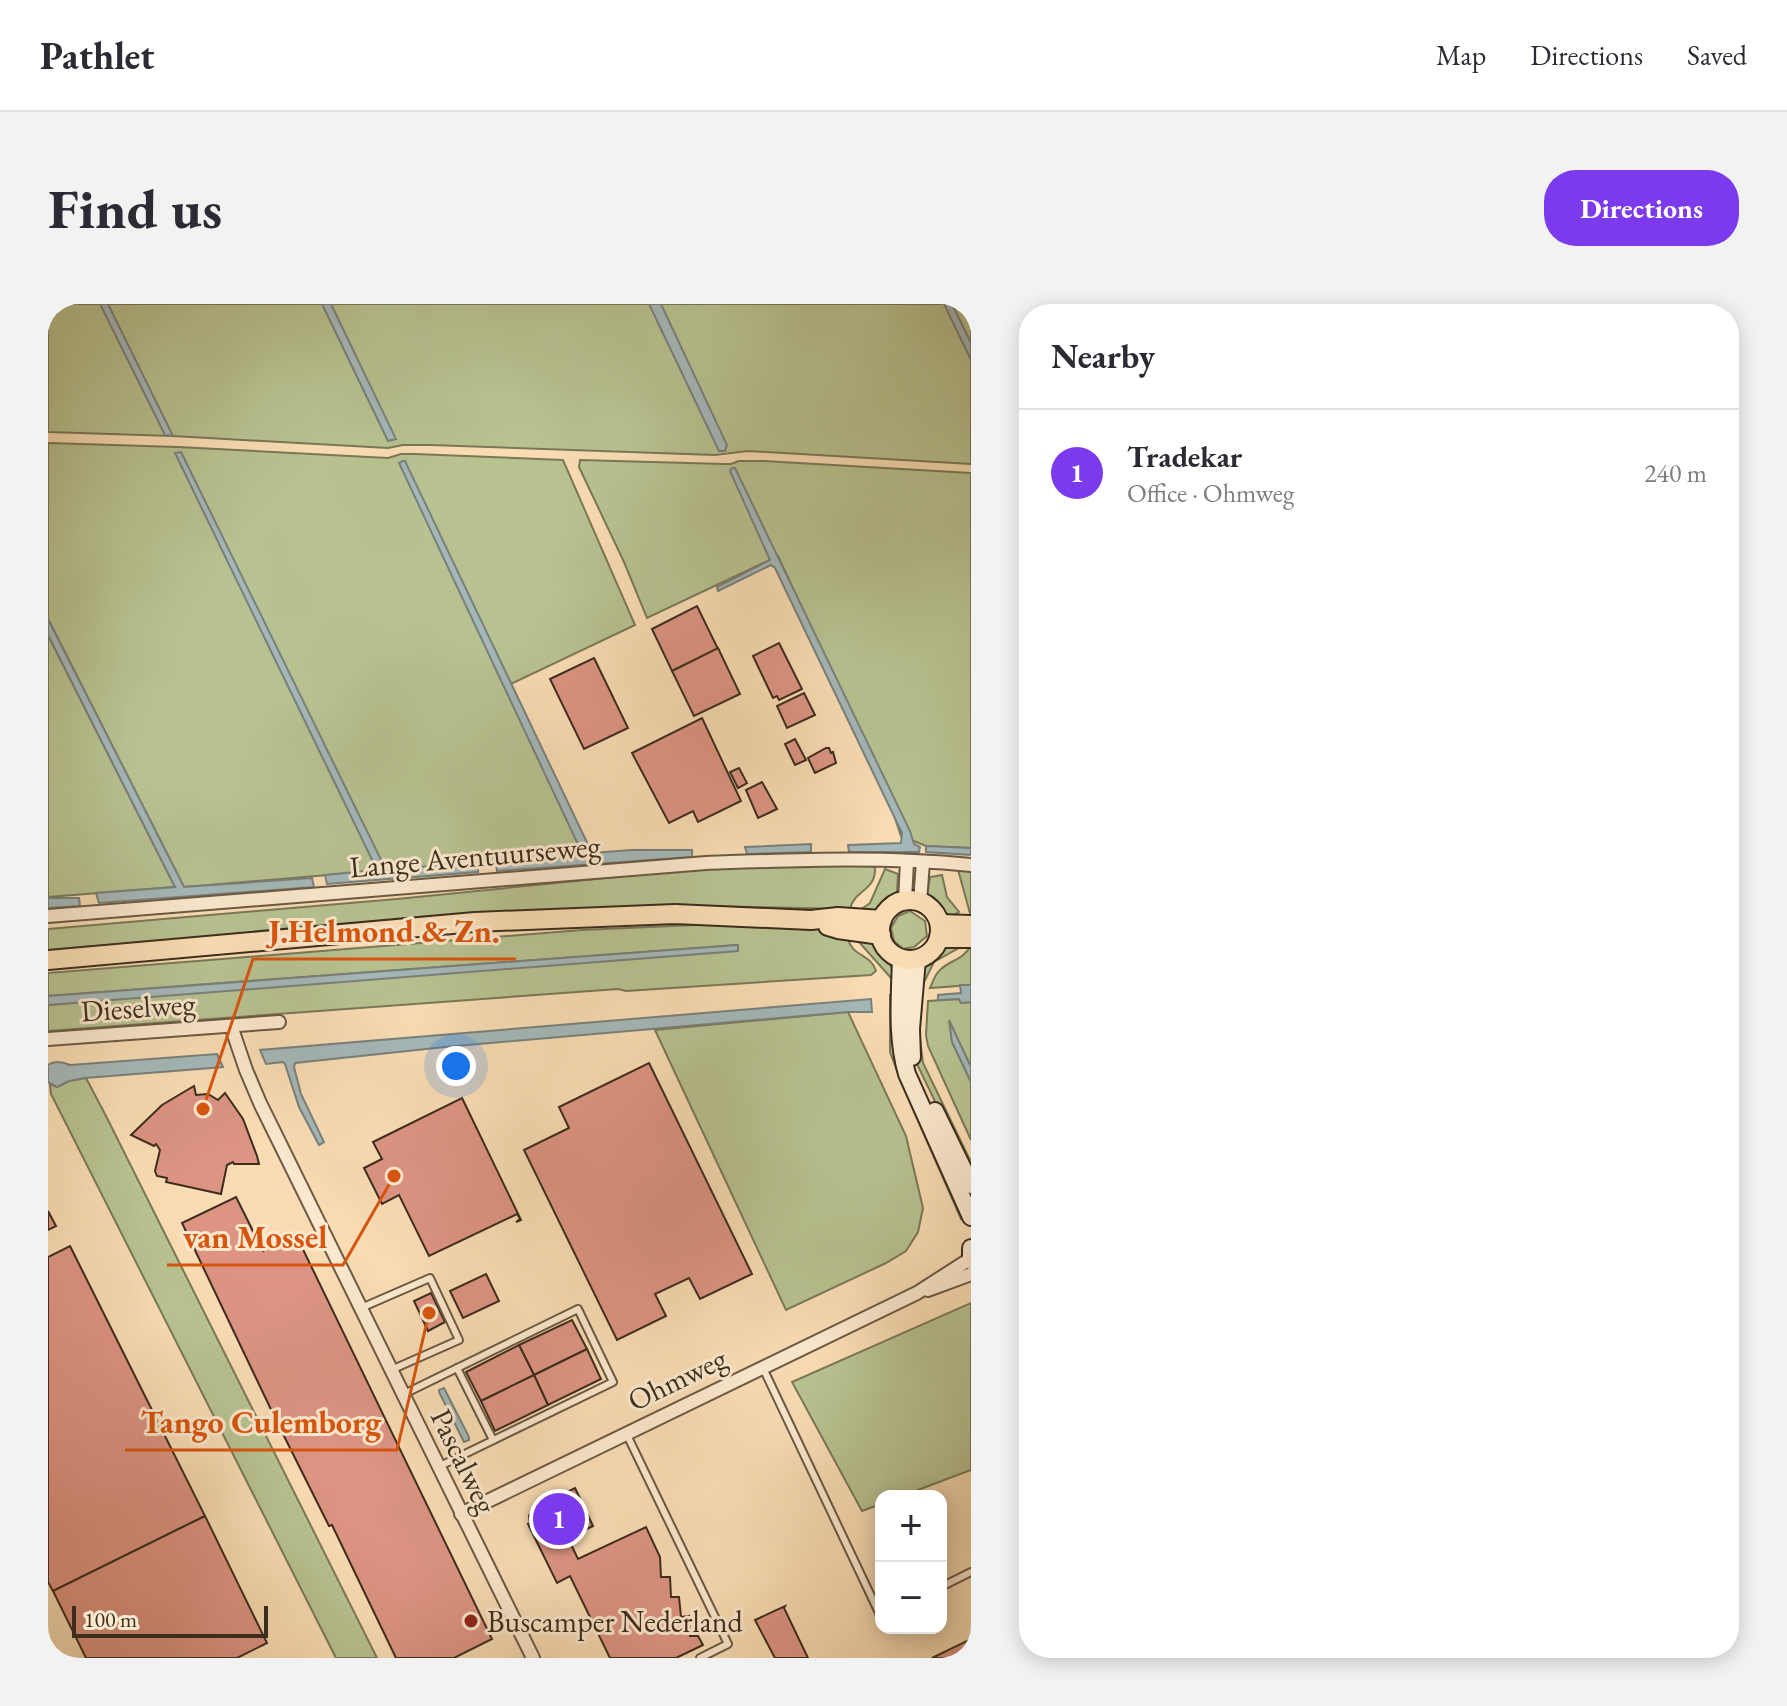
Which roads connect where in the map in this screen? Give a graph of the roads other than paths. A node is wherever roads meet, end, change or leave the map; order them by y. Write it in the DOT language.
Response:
graph roads {
  1 [pos="907,862"];
  2 [pos="923,862"];
  3 [pos="971,865"];
  4 [pos="912,901"];
  5 [pos="48,916"];
  6 [pos="971,925"];
  7 [pos="881,928"];
  8 [pos="939,931"];
  9 [pos="971,938"];
  10 [pos="909,959"];
  11 [pos="48,960"];
  12 [pos="279,1022"];
  13 [pos="231,1026"];
  14 [pos="48,1039"];
  15 [pos="971,1185"];
  16 [pos="971,1217"];
  17 [pos="971,1248"];
  18 [pos="971,1260"];
  19 [pos="971,1274"];
  20 [pos="917,1293"];
  21 [pos="361,1308"];
  22 [pos="762,1367"];
  23 [pos="457,1368"];
  24 [pos="391,1370"];
  25 [pos="403,1395"];
  26 [pos="626,1433"];
  27 [pos="493,1440"];
  28 [pos="438,1467"];
  29 [pos="461,1514"];
  30 [pos="971,1572"];
  31 [pos="947,1584"];
  32 [pos="875,1604"];
  33 [pos="533,1658"];
  34 [pos="700,1658"];
  1 -- 2 [label="street, Lange Aventuurseweg"];
  1 -- 4 [label="street"];
  1 -- 5 [label="street, Lange Aventuurseweg"];
  2 -- 3 [label="street, Lange Aventuurseweg"];
  2 -- 4 [label="street"];
  4 -- 7 [label="main road"];
  4 -- 8 [label="main road"];
  6 -- 8 [label="main road"];
  7 -- 10 [label="main road"];
  7 -- 11 [label="main road"];
  8 -- 9 [label="main road"];
  8 -- 10 [label="main road"];
  10 -- 15 [label="street"];
  10 -- 16 [label="street"];
  12 -- 13 [label="street, Dieselweg"];
  13 -- 14 [label="street, Dieselweg"];
  13 -- 21 [label="street, Pascalweg"];
  17 -- 18 [label="street"];
  18 -- 20 [label="street, Ohmweg"];
  19 -- 20 [label="street, Ohmweg"];
  20 -- 22 [label="street, Ohmweg"];
  21 -- 24 [label="street, Pascalweg"];
  21 -- 24 [label="lane"];
  22 -- 26 [label="street, Ohmweg"];
  22 -- 32 [label="lane"];
  23 -- 25 [label="lane"];
  23 -- 27 [label="lane"];
  23 -- 27 [label="lane"];
  24 -- 25 [label="street, Pascalweg"];
  25 -- 28 [label="street, Pascalweg"];
  26 -- 29 [label="street, Ohmweg"];
  26 -- 34 [label="lane"];
  27 -- 28 [label="lane"];
  28 -- 29 [label="street, Pascalweg"];
  29 -- 33 [label="street, Pascalweg"];
  30 -- 31 [label="lane"];
}
